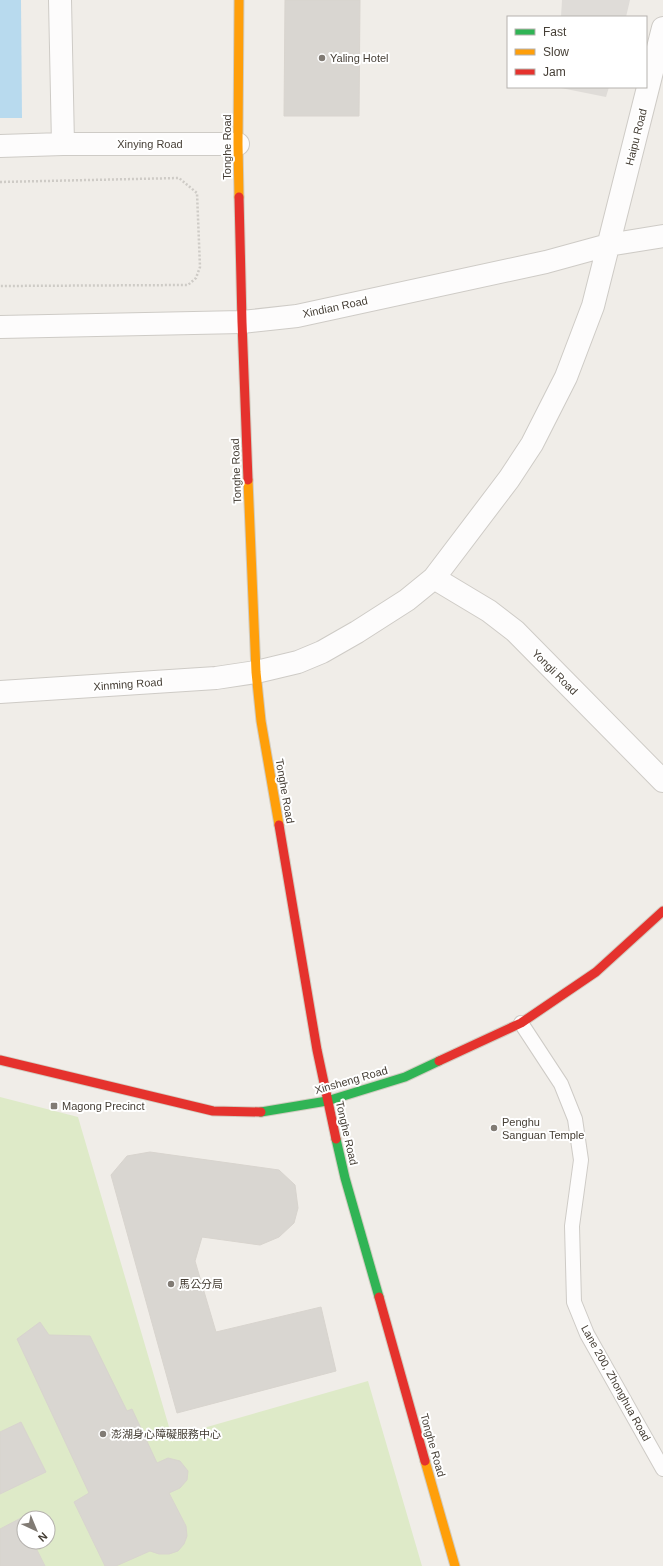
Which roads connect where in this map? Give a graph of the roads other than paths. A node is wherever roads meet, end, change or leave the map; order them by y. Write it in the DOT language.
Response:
graph roads {
  1 [pos="60,0"];
  2 [pos="239,0"];
  3 [pos="663,28"];
  4 [pos="63,144"];
  5 [pos="238,144"];
  6 [pos="0,146"];
  7 [pos="663,236"];
  8 [pos="608,245"];
  9 [pos="242,322"];
  10 [pos="0,327"];
  11 [pos="434,578"];
  12 [pos="256,672"];
  13 [pos="0,692"];
  14 [pos="663,781"];
  15 [pos="663,912"];
  16 [pos="521,1023"];
  17 [pos="0,1060"];
  18 [pos="327,1101"];
  19 [pos="663,1469"];
  20 [pos="455,1566"];
  1 -- 4 [label="street"];
  2 -- 5 [label="street, Tonghe Road"];
  3 -- 8 [label="street, Haipu Road"];
  4 -- 5 [label="street, Xinying Road"];
  4 -- 6 [label="street, Xinying Road"];
  5 -- 9 [label="street, Tonghe Road"];
  7 -- 8 [label="street, Xindian Road"];
  8 -- 9 [label="street, Xindian Road"];
  8 -- 11 [label="street, Haipu Road"];
  9 -- 10 [label="street, Xindian Road"];
  9 -- 12 [label="street, Tonghe Road"];
  11 -- 12 [label="street, Xinming Road"];
  11 -- 14 [label="street, Yongli Road"];
  12 -- 13 [label="street, Xinming Road"];
  12 -- 18 [label="street, Tonghe Road"];
  15 -- 16 [label="street, Xinsheng Road"];
  16 -- 18 [label="street, Xinsheng Road"];
  16 -- 19 [label="lane, Lane 200, Zhonghua Road"];
  17 -- 18 [label="street, Xinsheng Road"];
  18 -- 20 [label="street, Tonghe Road"];
}
